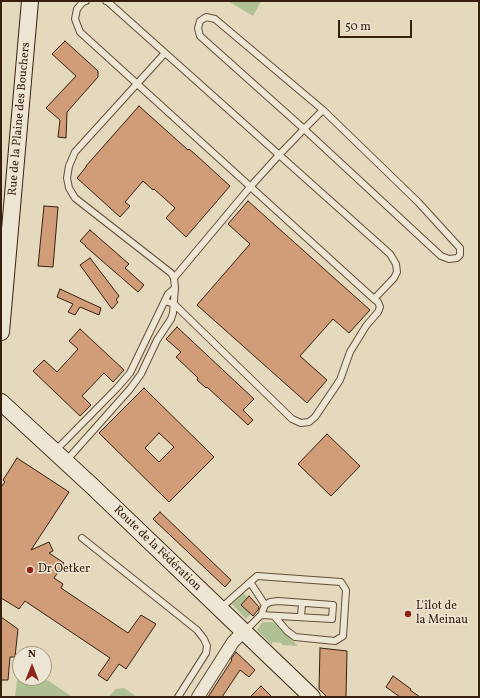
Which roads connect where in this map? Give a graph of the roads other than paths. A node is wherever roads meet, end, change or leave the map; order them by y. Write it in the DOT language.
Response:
graph roads {
  1 [pos="30,1"];
  2 [pos="86,1"];
  3 [pos="106,1"];
  4 [pos="165,53"];
  5 [pos="138,84"];
  6 [pos="322,110"];
  7 [pos="304,129"];
  8 [pos="279,155"];
  9 [pos="251,186"];
  10 [pos="174,278"];
  11 [pos="175,288"];
  12 [pos="374,299"];
  13 [pos="165,301"];
  14 [pos="174,304"];
  15 [pos="1,332"];
  16 [pos="1,402"];
  17 [pos="60,456"];
  18 [pos="82,538"];
  19 [pos="250,582"];
  20 [pos="302,603"];
  21 [pos="266,605"];
  22 [pos="220,609"];
  23 [pos="261,615"];
  24 [pos="274,616"];
  25 [pos="301,617"];
  26 [pos="243,632"];
  27 [pos="178,697"];
  28 [pos="198,697"];
  29 [pos="312,697"];
  1 -- 15 [label="street, Rue de la Plaine des Bouchers"];
  2 -- 5 [label="lane"];
  3 -- 4 [label="lane"];
  4 -- 5 [label="lane"];
  4 -- 8 [label="lane"];
  5 -- 9 [label="lane"];
  5 -- 10 [label="lane"];
  6 -- 7 [label="lane"];
  6 -- 7 [label="lane"];
  6 -- 7 [label="lane"];
  7 -- 8 [label="lane"];
  8 -- 9 [label="lane"];
  8 -- 12 [label="lane"];
  9 -- 10 [label="lane"];
  9 -- 12 [label="lane"];
  10 -- 11 [label="lane"];
  11 -- 13 [label="lane"];
  11 -- 14 [label="lane"];
  12 -- 14 [label="lane"];
  13 -- 14 [label="lane"];
  13 -- 17 [label="lane"];
  14 -- 17 [label="lane"];
  16 -- 17 [label="street, Route de la Fédération"];
  17 -- 22 [label="street, Route de la Fédération"];
  18 -- 27 [label="lane"];
  19 -- 21 [label="lane"];
  19 -- 22 [label="lane"];
  19 -- 24 [label="lane"];
  20 -- 21 [label="lane"];
  20 -- 25 [label="lane"];
  20 -- 25 [label="lane"];
  21 -- 23 [label="lane"];
  22 -- 26 [label="street, Route de la Fédération"];
  23 -- 24 [label="lane"];
  23 -- 26 [label="lane"];
  24 -- 25 [label="lane"];
  26 -- 28 [label="street"];
  26 -- 29 [label="street, Route de la Fédération"];
}
